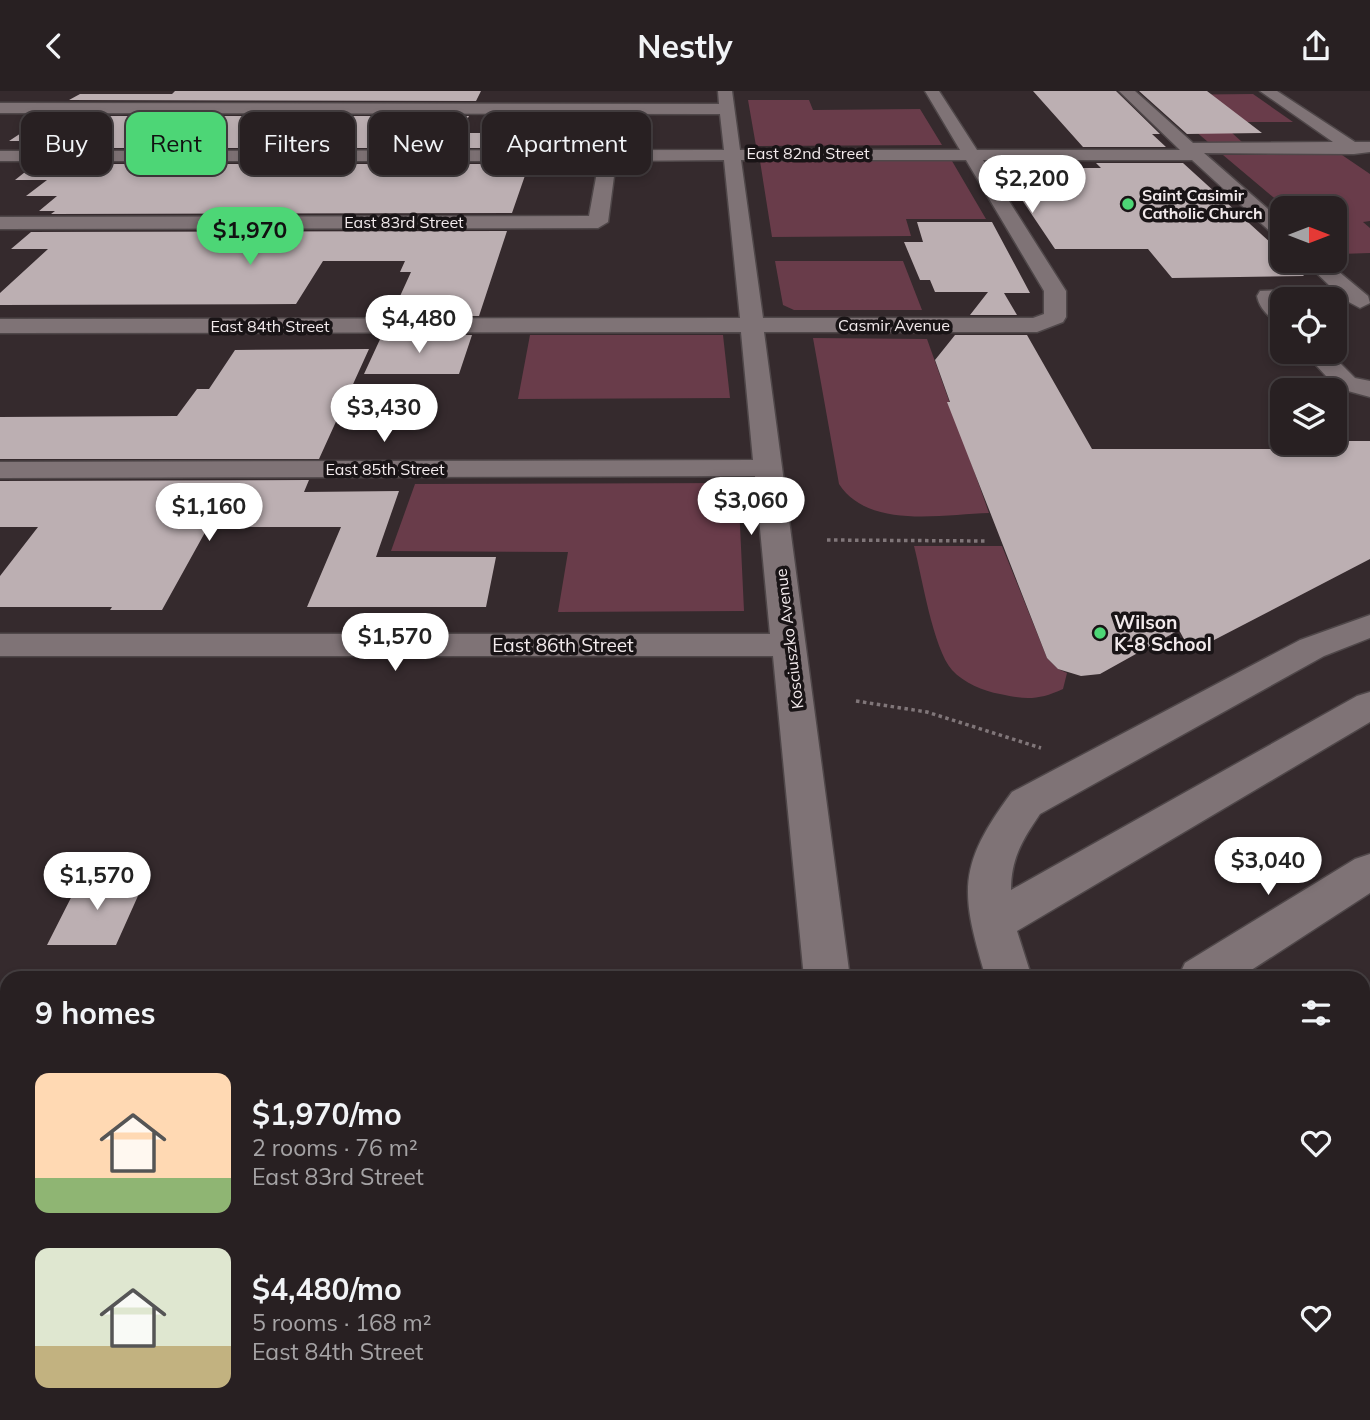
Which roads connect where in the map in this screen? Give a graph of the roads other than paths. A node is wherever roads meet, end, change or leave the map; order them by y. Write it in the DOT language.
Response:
graph roads {
  1 [pos="932,91"];
  2 [pos="1126,91"];
  3 [pos="1268,91"];
  4 [pos="725,100"];
  5 [pos="0,108"];
  6 [pos="1351,148"];
  7 [pos="1370,148"];
  8 [pos="1191,151"];
  9 [pos="730,153"];
  10 [pos="970,153"];
  11 [pos="482,154"];
  12 [pos="651,154"];
  13 [pos="0,156"];
  14 [pos="1370,160"];
  15 [pos="606,175"];
  16 [pos="1270,221"];
  17 [pos="0,223"];
  18 [pos="1328,273"];
  19 [pos="1347,294"];
  20 [pos="1352,294"];
  21 [pos="1370,310"];
  22 [pos="750,325"];
  23 [pos="0,326"];
  24 [pos="1328,364"];
  25 [pos="1370,389"];
  26 [pos="769,468"];
  27 [pos="0,470"];
  28 [pos="1370,626"];
  29 [pos="0,645"];
  30 [pos="790,645"];
  31 [pos="1370,705"];
  32 [pos="1370,871"];
  33 [pos="992,923"];
  34 [pos="826,971"];
  35 [pos="1007,971"];
  36 [pos="1212,971"];
  1 -- 10 [label="street"];
  2 -- 8 [label="street"];
  3 -- 6 [label="street"];
  4 -- 5 [label="street"];
  4 -- 9 [label="street, Kosciuszko Avenue"];
  6 -- 7 [label="street, East 82nd Street"];
  6 -- 8 [label="street, East 82nd Street"];
  6 -- 14 [label="street"];
  8 -- 10 [label="street, East 82nd Street"];
  8 -- 16 [label="street"];
  9 -- 10 [label="street, East 82nd Street"];
  9 -- 12 [label="street, East 82nd Street"];
  9 -- 22 [label="street, Kosciuszko Avenue"];
  10 -- 22 [label="street, Casmir Avenue"];
  11 -- 13 [label="street, East 82nd Street"];
  15 -- 17 [label="street, East 83rd Street"];
  18 -- 20 [label="street"];
  19 -- 20 [label="street"];
  20 -- 21 [label="street"];
  22 -- 23 [label="street, East 84th Street"];
  22 -- 26 [label="street, Kosciuszko Avenue"];
  24 -- 25 [label="street"];
  26 -- 27 [label="street, East 85th Street"];
  26 -- 30 [label="street, Kosciuszko Avenue"];
  28 -- 33 [label="street"];
  29 -- 30 [label="street, East 86th Street"];
  30 -- 34 [label="street, Kosciuszko Avenue"];
  31 -- 33 [label="street"];
  32 -- 36 [label="street"];
  33 -- 35 [label="street"];
}
